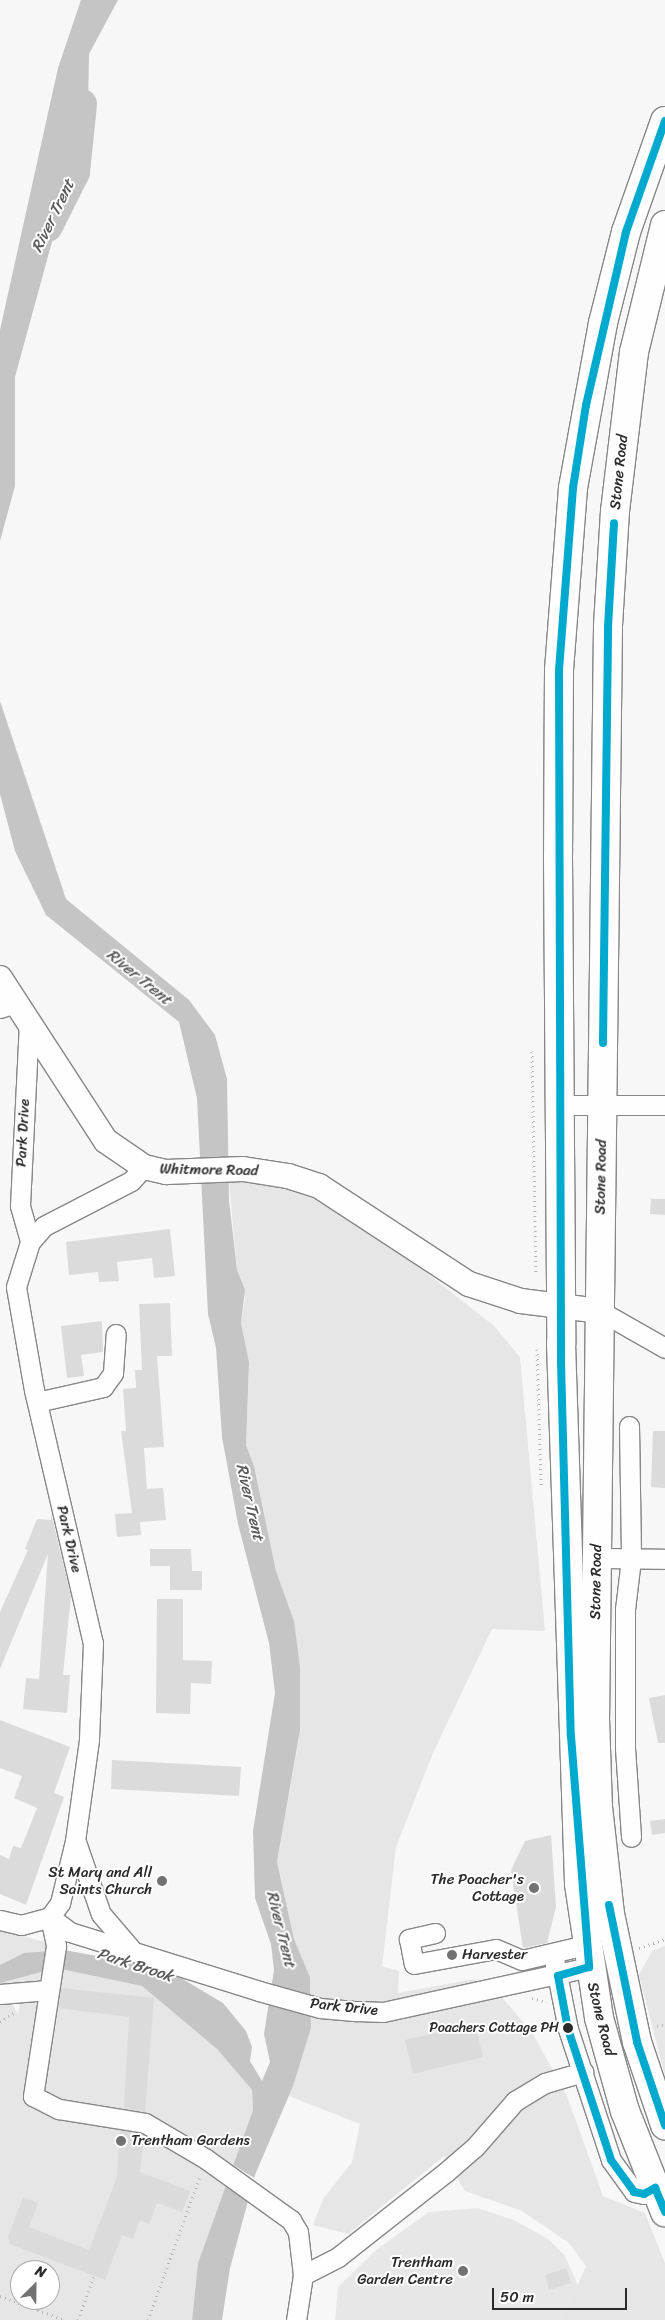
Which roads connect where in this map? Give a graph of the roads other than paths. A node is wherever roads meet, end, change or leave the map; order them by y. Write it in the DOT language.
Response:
graph roads {
  1 [pos="665,121"];
  2 [pos="665,226"];
  3 [pos="0,978"];
  4 [pos="8,1005"];
  5 [pos="29,1022"];
  6 [pos="561,1105"];
  7 [pos="665,1105"];
  8 [pos="602,1106"];
  9 [pos="144,1167"];
  10 [pos="30,1242"];
  11 [pos="562,1304"];
  12 [pos="600,1311"];
  13 [pos="116,1334"];
  14 [pos="665,1348"];
  15 [pos="36,1402"];
  16 [pos="629,1426"];
  17 [pos="597,1558"];
  18 [pos="665,1558"];
  19 [pos="631,1559"];
  20 [pos="631,1837"];
  21 [pos="76,1841"];
  22 [pos="50,1918"];
  23 [pos="0,1920"];
  24 [pos="435,1933"];
  25 [pos="133,1950"];
  26 [pos="553,1954"];
  27 [pos="587,1956"];
  28 [pos="558,1976"];
  29 [pos="49,1987"];
  30 [pos="0,1994"];
  31 [pos="583,2072"];
  32 [pos="665,2125"];
  33 [pos="660,2200"];
  34 [pos="303,2275"];
  35 [pos="296,2320"];
  1 -- 6 [label="highway, Stone Road"];
  2 -- 8 [label="highway, Stone Road"];
  3 -- 4 [label="main road, Whitmore Road"];
  4 -- 5 [label="main road, Whitmore Road"];
  5 -- 9 [label="main road, Whitmore Road"];
  5 -- 10 [label="street, Park Drive"];
  6 -- 8 [label="street"];
  6 -- 11 [label="highway, Stone Road"];
  7 -- 8 [label="street"];
  8 -- 12 [label="highway, Stone Road"];
  9 -- 10 [label="street, Park Drive"];
  9 -- 11 [label="main road, Whitmore Road"];
  10 -- 15 [label="street, Park Drive"];
  11 -- 12 [label="main road, Whitmore Road"];
  11 -- 27 [label="highway, Stone Road"];
  12 -- 14 [label="street"];
  12 -- 17 [label="highway, Stone Road"];
  13 -- 15 [label="street"];
  15 -- 21 [label="street, Park Drive"];
  16 -- 19 [label="street"];
  17 -- 19 [label="street"];
  17 -- 32 [label="highway, Stone Road"];
  18 -- 19 [label="street"];
  19 -- 20 [label="street"];
  21 -- 22 [label="street, Park Drive"];
  21 -- 25 [label="street, Park Drive"];
  22 -- 23 [label="street"];
  22 -- 25 [label="street, Park Drive"];
  22 -- 29 [label="street"];
  24 -- 26 [label="street"];
  25 -- 28 [label="street, Park Drive"];
  26 -- 27 [label="street"];
  26 -- 28 [label="street"];
  27 -- 28 [label="street, Park Drive"];
  27 -- 33 [label="highway, Stone Road"];
  28 -- 31 [label="street"];
  29 -- 30 [label="street"];
  29 -- 34 [label="street"];
  31 -- 33 [label="street"];
  31 -- 34 [label="street"];
  34 -- 35 [label="street"];
}
